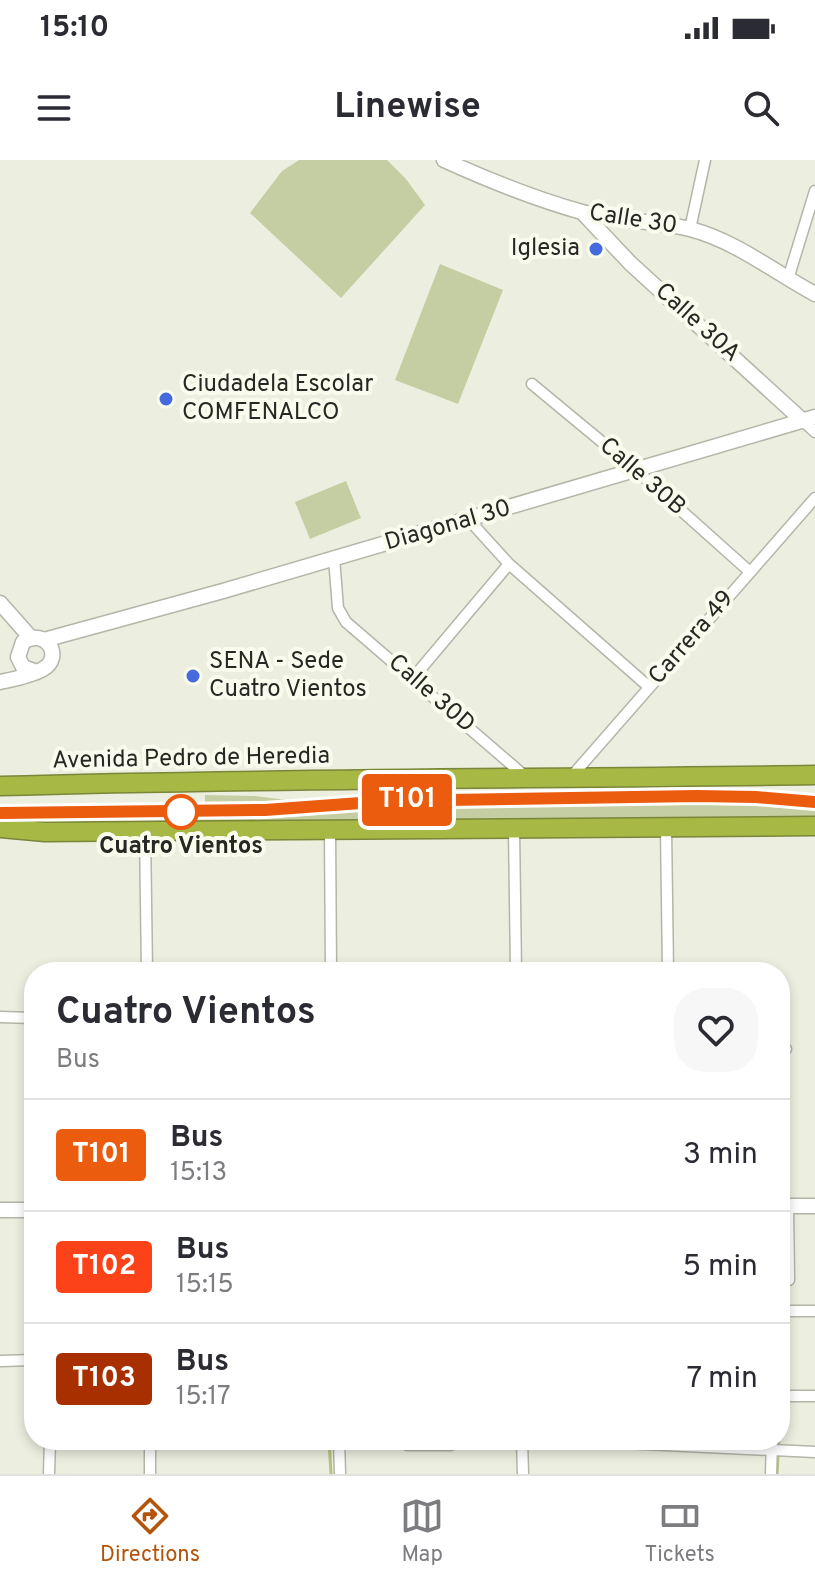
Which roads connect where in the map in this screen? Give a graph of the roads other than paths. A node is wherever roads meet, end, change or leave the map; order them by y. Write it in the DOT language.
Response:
graph roads {
  1 [pos="444,160"];
  2 [pos="705,160"];
  3 [pos="815,191"];
  4 [pos="581,212"];
  5 [pos="621,220"];
  6 [pos="690,229"];
  7 [pos="614,246"];
  8 [pos="788,279"];
  9 [pos="815,294"];
  10 [pos="532,384"];
  11 [pos="809,419"];
  12 [pos="815,432"];
  13 [pos="637,471"];
  14 [pos="815,498"];
  15 [pos="469,520"];
  16 [pos="334,558"];
  17 [pos="509,564"];
  18 [pos="750,572"];
  19 [pos="4,608"];
  20 [pos="80,631"];
  21 [pos="37,639"];
  22 [pos="18,654"];
  23 [pos="52,655"];
  24 [pos="37,672"];
  25 [pos="413,678"];
  26 [pos="0,681"];
  27 [pos="649,687"];
  28 [pos="815,775"];
  29 [pos="529,779"];
  30 [pos="570,779"];
  31 [pos="0,786"];
  32 [pos="815,826"];
  33 [pos="666,828"];
  34 [pos="514,829"];
  35 [pos="0,830"];
  36 [pos="330,831"];
  37 [pos="145,832"];
  38 [pos="147,962"];
  39 [pos="331,962"];
  40 [pos="516,962"];
  41 [pos="668,962"];
  42 [pos="0,1017"];
  43 [pos="24,1018"];
  44 [pos="790,1206"];
  45 [pos="815,1206"];
  46 [pos="0,1210"];
  47 [pos="24,1210"];
  48 [pos="790,1311"];
  49 [pos="815,1311"];
  50 [pos="24,1360"];
  51 [pos="0,1361"];
  52 [pos="790,1396"];
  53 [pos="815,1396"];
  54 [pos="790,1447"];
  55 [pos="50,1450"];
  56 [pos="150,1450"];
  57 [pos="339,1450"];
  58 [pos="522,1450"];
  59 [pos="772,1450"];
  60 [pos="815,1452"];
  61 [pos="49,1474"];
  62 [pos="150,1474"];
  63 [pos="340,1474"];
  64 [pos="523,1474"];
  65 [pos="771,1474"];
  1 -- 4 [label="street, Calle 30"];
  2 -- 6 [label="street"];
  3 -- 8 [label="street"];
  4 -- 5 [label="street, Calle 30"];
  4 -- 7 [label="street, Calle 30A"];
  5 -- 6 [label="street, Calle 30"];
  5 -- 7 [label="street"];
  6 -- 8 [label="street, Calle 30"];
  7 -- 11 [label="street, Calle 30A"];
  8 -- 9 [label="street, Calle 30"];
  10 -- 13 [label="street, Calle 30B"];
  11 -- 12 [label="street, Calle 30A"];
  11 -- 13 [label="street, Diagonal 30"];
  13 -- 15 [label="street, Diagonal 30"];
  13 -- 18 [label="street, Calle 30B"];
  14 -- 18 [label="street, Carrera 49"];
  15 -- 16 [label="street, Diagonal 30"];
  15 -- 17 [label="street"];
  16 -- 20 [label="street, Diagonal 30"];
  16 -- 25 [label="street, Calle 30D"];
  17 -- 25 [label="street"];
  17 -- 27 [label="street"];
  18 -- 27 [label="street, Carrera 49"];
  19 -- 21 [label="street"];
  19 -- 22 [label="street"];
  20 -- 21 [label="street, Diagonal 30"];
  20 -- 23 [label="street, Diagonal 30"];
  21 -- 22 [label="street"];
  21 -- 23 [label="street"];
  22 -- 24 [label="street"];
  22 -- 26 [label="street"];
  23 -- 24 [label="street"];
  24 -- 26 [label="street"];
  25 -- 29 [label="street, Calle 30D"];
  27 -- 30 [label="street, Carrera 49"];
  28 -- 30 [label="highway, Avenida Pedro de Heredia"];
  29 -- 30 [label="highway, Avenida Pedro de Heredia"];
  29 -- 31 [label="highway, Avenida Pedro de Heredia"];
  32 -- 33 [label="highway"];
  33 -- 34 [label="highway"];
  33 -- 41 [label="street"];
  34 -- 36 [label="highway"];
  34 -- 40 [label="street"];
  35 -- 37 [label="highway"];
  36 -- 37 [label="highway"];
  36 -- 39 [label="street"];
  37 -- 38 [label="street"];
  42 -- 43 [label="street"];
  44 -- 45 [label="street"];
  46 -- 47 [label="street"];
  48 -- 49 [label="street"];
  50 -- 51 [label="street"];
  52 -- 53 [label="street"];
  54 -- 60 [label="street"];
  55 -- 61 [label="street"];
  56 -- 62 [label="street"];
  57 -- 63 [label="street"];
  58 -- 64 [label="street"];
  59 -- 65 [label="street"];
}
